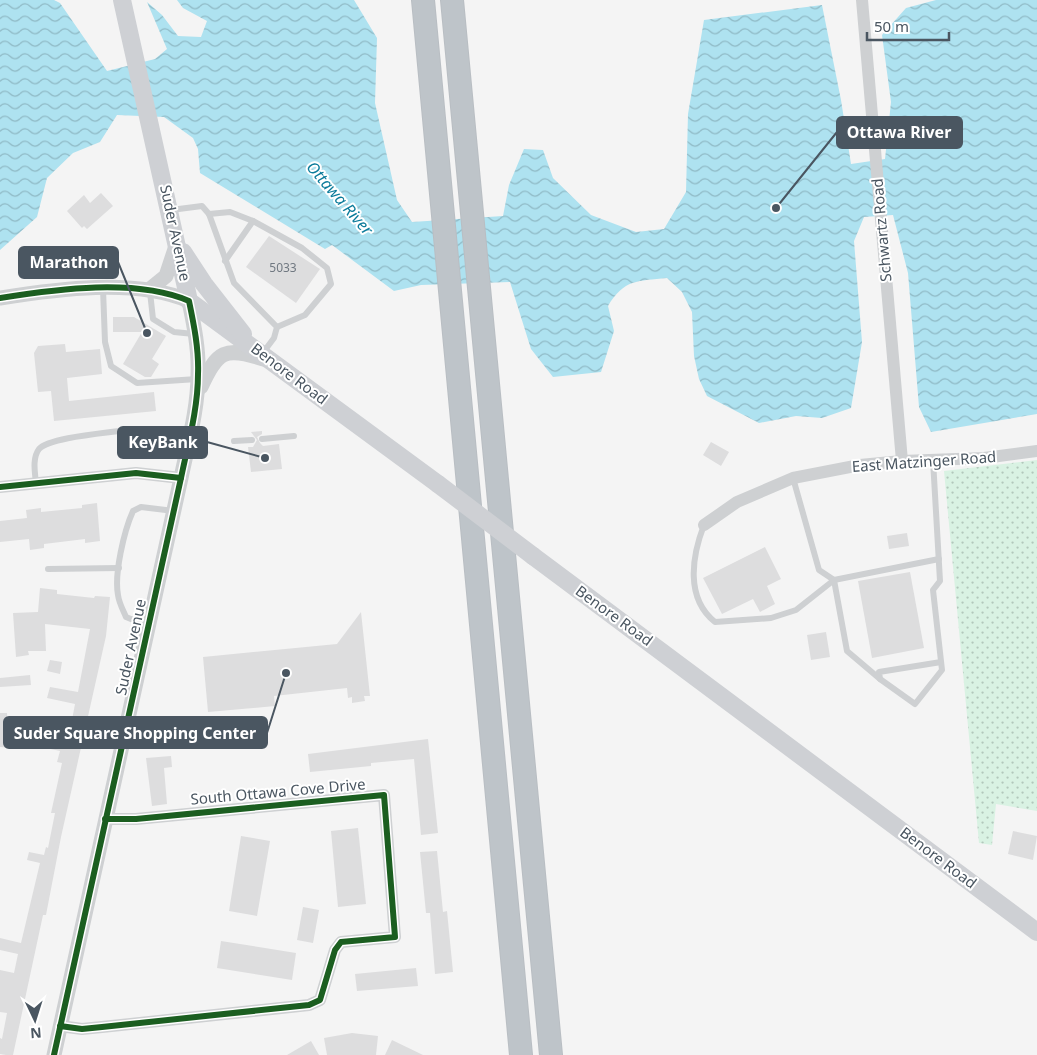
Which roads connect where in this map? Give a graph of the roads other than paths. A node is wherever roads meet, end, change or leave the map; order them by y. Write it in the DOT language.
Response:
graph roads {
  1 [pos="122,0"];
  2 [pos="423,0"];
  3 [pos="452,0"];
  4 [pos="862,0"];
  5 [pos="170,210"];
  6 [pos="209,214"];
  7 [pos="253,221"];
  8 [pos="177,243"];
  9 [pos="225,261"];
  10 [pos="103,289"];
  11 [pos="150,289"];
  12 [pos="0,298"];
  13 [pos="189,301"];
  14 [pos="276,327"];
  15 [pos="196,334"];
  16 [pos="263,355"];
  17 [pos="198,379"];
  18 [pos="197,396"];
  19 [pos="126,430"];
  20 [pos="294,436"];
  21 [pos="262,439"];
  22 [pos="252,440"];
  23 [pos="234,441"];
  24 [pos="1037,451"];
  25 [pos="933,460"];
  26 [pos="902,461"];
  27 [pos="181,478"];
  28 [pos="793,478"];
  29 [pos="36,483"];
  30 [pos="0,487"];
  31 [pos="174,511"];
  32 [pos="704,525"];
  33 [pos="939,559"];
  34 [pos="119,568"];
  35 [pos="48,569"];
  36 [pos="834,580"];
  37 [pos="148,626"];
  38 [pos="941,662"];
  39 [pos="880,678"];
  40 [pos="105,819"];
  41 [pos="1037,932"];
  42 [pos="60,1026"];
  43 [pos="54,1055"];
  44 [pos="521,1055"];
  45 [pos="551,1055"];
  1 -- 5 [label="main road, Suder Avenue"];
  2 -- 44 [label="highway"];
  3 -- 45 [label="highway"];
  4 -- 26 [label="street, Schwartz Road"];
  5 -- 6 [label="lane"];
  5 -- 8 [label="main road, Suder Avenue"];
  6 -- 7 [label="lane"];
  6 -- 9 [label="lane"];
  7 -- 9 [label="lane"];
  7 -- 14 [label="lane"];
  8 -- 11 [label="street"];
  8 -- 13 [label="main road, Suder Avenue"];
  8 -- 16 [label="main road"];
  9 -- 14 [label="lane"];
  10 -- 11 [label="street"];
  10 -- 12 [label="street"];
  10 -- 17 [label="lane"];
  11 -- 13 [label="street"];
  11 -- 15 [label="lane"];
  13 -- 15 [label="street, Suder Avenue"];
  13 -- 16 [label="main road, Benore Road"];
  14 -- 16 [label="lane"];
  15 -- 17 [label="street, Suder Avenue"];
  16 -- 18 [label="street"];
  16 -- 41 [label="main road, Benore Road, bridge"];
  17 -- 18 [label="street, Suder Avenue"];
  18 -- 27 [label="street, Suder Avenue"];
  19 -- 29 [label="lane"];
  20 -- 21 [label="lane"];
  22 -- 23 [label="lane"];
  24 -- 25 [label="street, East Matzinger Road"];
  25 -- 26 [label="street, East Matzinger Road"];
  25 -- 33 [label="lane"];
  26 -- 28 [label="street, East Matzinger Road"];
  27 -- 29 [label="street"];
  27 -- 31 [label="street, Suder Avenue"];
  28 -- 32 [label="street, East Matzinger Road"];
  28 -- 36 [label="lane"];
  29 -- 30 [label="street"];
  31 -- 34 [label="lane"];
  31 -- 37 [label="street, Suder Avenue"];
  32 -- 36 [label="lane"];
  33 -- 36 [label="lane"];
  33 -- 38 [label="lane"];
  34 -- 35 [label="lane"];
  34 -- 37 [label="lane"];
  36 -- 39 [label="lane"];
  37 -- 40 [label="street, Suder Avenue"];
  38 -- 39 [label="lane"];
  38 -- 39 [label="lane"];
  40 -- 42 [label="street, Suder Avenue"];
  40 -- 42 [label="street, South Ottawa Cove Drive"];
  42 -- 43 [label="street, Suder Avenue"];
}
